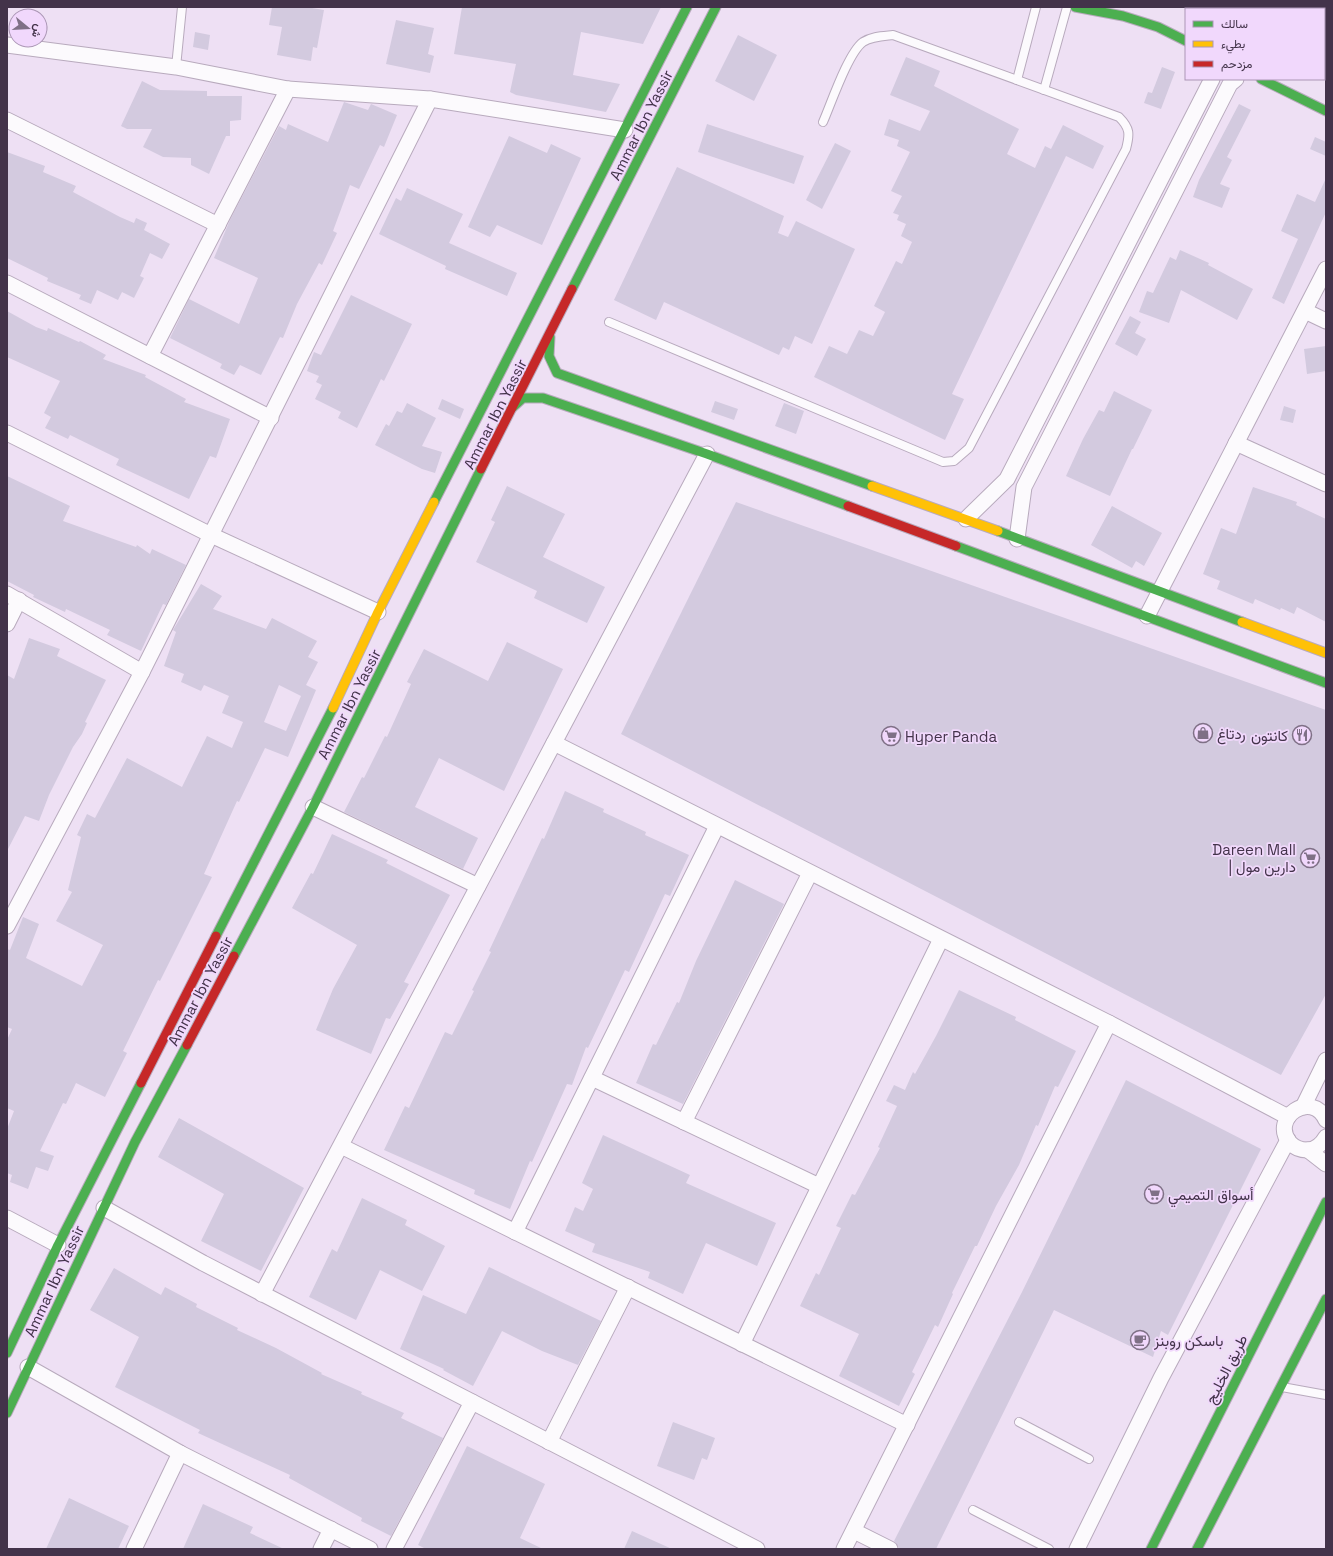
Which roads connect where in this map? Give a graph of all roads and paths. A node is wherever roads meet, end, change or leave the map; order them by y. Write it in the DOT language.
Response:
graph roads {
  1 [pos="182,7"];
  2 [pos="688,7"];
  3 [pos="716,7"];
  4 [pos="1036,7"];
  5 [pos="1067,7"];
  6 [pos="1075,7"];
  7 [pos="1185,40"];
  8 [pos="7,46"];
  9 [pos="176,67"];
  10 [pos="1017,80"];
  11 [pos="1211,80"];
  12 [pos="1235,80"];
  13 [pos="1263,80"];
  14 [pos="288,89"];
  15 [pos="1044,90"];
  16 [pos="430,99"];
  17 [pos="1326,111"];
  18 [pos="7,120"];
  19 [pos="823,122"];
  20 [pos="630,134"];
  21 [pos="624,166"];
  22 [pos="218,225"];
  23 [pos="585,267"];
  24 [pos="1326,268"];
  25 [pos="7,283"];
  26 [pos="1305,311"];
  27 [pos="1326,321"];
  28 [pos="609,322"];
  29 [pos="550,335"];
  30 [pos="150,356"];
  31 [pos="512,408"];
  32 [pos="271,418"];
  33 [pos="7,433"];
  34 [pos="1236,443"];
  35 [pos="707,454"];
  36 [pos="1326,484"];
  37 [pos="966,519"];
  38 [pos="211,535"];
  39 [pos="1018,539"];
  40 [pos="1158,592"];
  41 [pos="13,597"];
  42 [pos="378,612"];
  43 [pos="1147,616"];
  44 [pos="7,624"];
  45 [pos="1326,653"];
  46 [pos="142,672"];
  47 [pos="1326,683"];
  48 [pos="554,743"];
  49 [pos="314,807"];
  50 [pos="717,826"];
  51 [pos="810,873"];
  52 [pos="478,886"];
  53 [pos="7,926"];
  54 [pos="941,938"];
  55 [pos="1109,1023"];
  56 [pos="1326,1060"];
  57 [pos="592,1078"];
  58 [pos="1303,1107"];
  59 [pos="1288,1117"];
  60 [pos="1325,1117"];
  61 [pos="684,1122"];
  62 [pos="1326,1137"];
  63 [pos="1288,1140"];
  64 [pos="340,1146"];
  65 [pos="1308,1150"];
  66 [pos="1326,1164"];
  67 [pos="819,1186"];
  68 [pos="1326,1202"];
  69 [pos="104,1208"];
  70 [pos="7,1218"];
  71 [pos="515,1232"];
  72 [pos="58,1245"];
  73 [pos="628,1288"];
  74 [pos="262,1294"];
  75 [pos="1326,1299"];
  76 [pos="742,1344"];
  77 [pos="7,1353"];
  78 [pos="28,1368"];
  79 [pos="1282,1387"];
  80 [pos="1326,1395"];
  81 [pos="472,1402"];
  82 [pos="7,1413"];
  83 [pos="1019,1422"];
  84 [pos="907,1425"];
  85 [pos="549,1442"];
  86 [pos="180,1453"];
  87 [pos="1089,1459"];
  88 [pos="973,1510"];
  89 [pos="331,1529"];
  90 [pos="854,1531"];
  91 [pos="134,1549"];
  92 [pos="321,1549"];
  93 [pos="370,1549"];
  94 [pos="394,1549"];
  95 [pos="757,1549"];
  96 [pos="844,1549"];
  97 [pos="890,1549"];
  98 [pos="1050,1549"];
  99 [pos="1077,1549"];
  100 [pos="1151,1549"];
  101 [pos="1197,1549"];
  1 -- 9 [label="lane"];
  2 -- 20 [label="street, Ammar Ibn Yassir"];
  3 -- 23 [label="street, Ammar Ibn Yassir"];
  4 -- 10 [label="lane"];
  5 -- 15 [label="lane"];
  6 -- 7 [label="street"];
  8 -- 9 [label="street"];
  9 -- 14 [label="street"];
  10 -- 15 [label="lane"];
  10 -- 19 [label="lane"];
  11 -- 37 [label="street"];
  12 -- 39 [label="street"];
  13 -- 17 [label="street"];
  14 -- 16 [label="street"];
  14 -- 22 [label="street"];
  15 -- 28 [label="lane"];
  16 -- 20 [label="street"];
  16 -- 32 [label="street"];
  18 -- 22 [label="street"];
  20 -- 42 [label="street, Ammar Ibn Yassir"];
  21 -- 23 [label="street"];
  22 -- 30 [label="street"];
  23 -- 29 [label="street, Ammar Ibn Yassir"];
  24 -- 26 [label="street"];
  25 -- 30 [label="street"];
  26 -- 27 [label="street"];
  26 -- 34 [label="street"];
  29 -- 31 [label="street, Ammar Ibn Yassir"];
  29 -- 37 [label="street"];
  30 -- 32 [label="street"];
  31 -- 35 [label="street"];
  31 -- 49 [label="street, Ammar Ibn Yassir"];
  32 -- 38 [label="street"];
  33 -- 38 [label="street"];
  34 -- 36 [label="street"];
  34 -- 40 [label="street"];
  35 -- 43 [label="street"];
  35 -- 48 [label="street"];
  37 -- 39 [label="street"];
  38 -- 42 [label="street"];
  38 -- 46 [label="street"];
  39 -- 40 [label="street"];
  40 -- 43 [label="street"];
  40 -- 45 [label="street"];
  41 -- 44 [label="street"];
  41 -- 46 [label="street"];
  42 -- 72 [label="street, Ammar Ibn Yassir"];
  43 -- 47 [label="street"];
  46 -- 53 [label="street"];
  48 -- 50 [label="street"];
  48 -- 52 [label="street"];
  49 -- 52 [label="street"];
  49 -- 69 [label="street, Ammar Ibn Yassir"];
  50 -- 51 [label="street"];
  50 -- 57 [label="street"];
  51 -- 54 [label="street"];
  51 -- 61 [label="street"];
  52 -- 64 [label="street"];
  54 -- 55 [label="street"];
  54 -- 67 [label="street"];
  55 -- 59 [label="street"];
  55 -- 84 [label="street"];
  56 -- 58 [label="street"];
  57 -- 61 [label="street"];
  57 -- 71 [label="street"];
  58 -- 59 [label="street"];
  58 -- 60 [label="street"];
  59 -- 63 [label="street"];
  61 -- 67 [label="street"];
  62 -- 65 [label="street"];
  63 -- 65 [label="street"];
  63 -- 99 [label="street"];
  64 -- 71 [label="street"];
  64 -- 74 [label="street"];
  65 -- 66 [label="street"];
  67 -- 76 [label="street"];
  68 -- 100 [label="street, طريق الخليج"];
  69 -- 74 [label="street"];
  69 -- 78 [label="street, Ammar Ibn Yassir"];
  70 -- 72 [label="street"];
  71 -- 73 [label="street"];
  72 -- 77 [label="street, Ammar Ibn Yassir"];
  73 -- 76 [label="street"];
  73 -- 85 [label="street"];
  74 -- 81 [label="street"];
  75 -- 79 [label="street"];
  76 -- 84 [label="street"];
  78 -- 82 [label="street, Ammar Ibn Yassir"];
  78 -- 86 [label="street"];
  79 -- 80 [label="lane"];
  79 -- 101 [label="street"];
  81 -- 85 [label="street"];
  81 -- 94 [label="street"];
  83 -- 87 [label="lane"];
  84 -- 90 [label="street"];
  85 -- 95 [label="street"];
  86 -- 89 [label="street"];
  86 -- 91 [label="street"];
  88 -- 98 [label="lane"];
  89 -- 92 [label="street"];
  89 -- 93 [label="street"];
  90 -- 96 [label="street"];
  90 -- 97 [label="street"];
}
